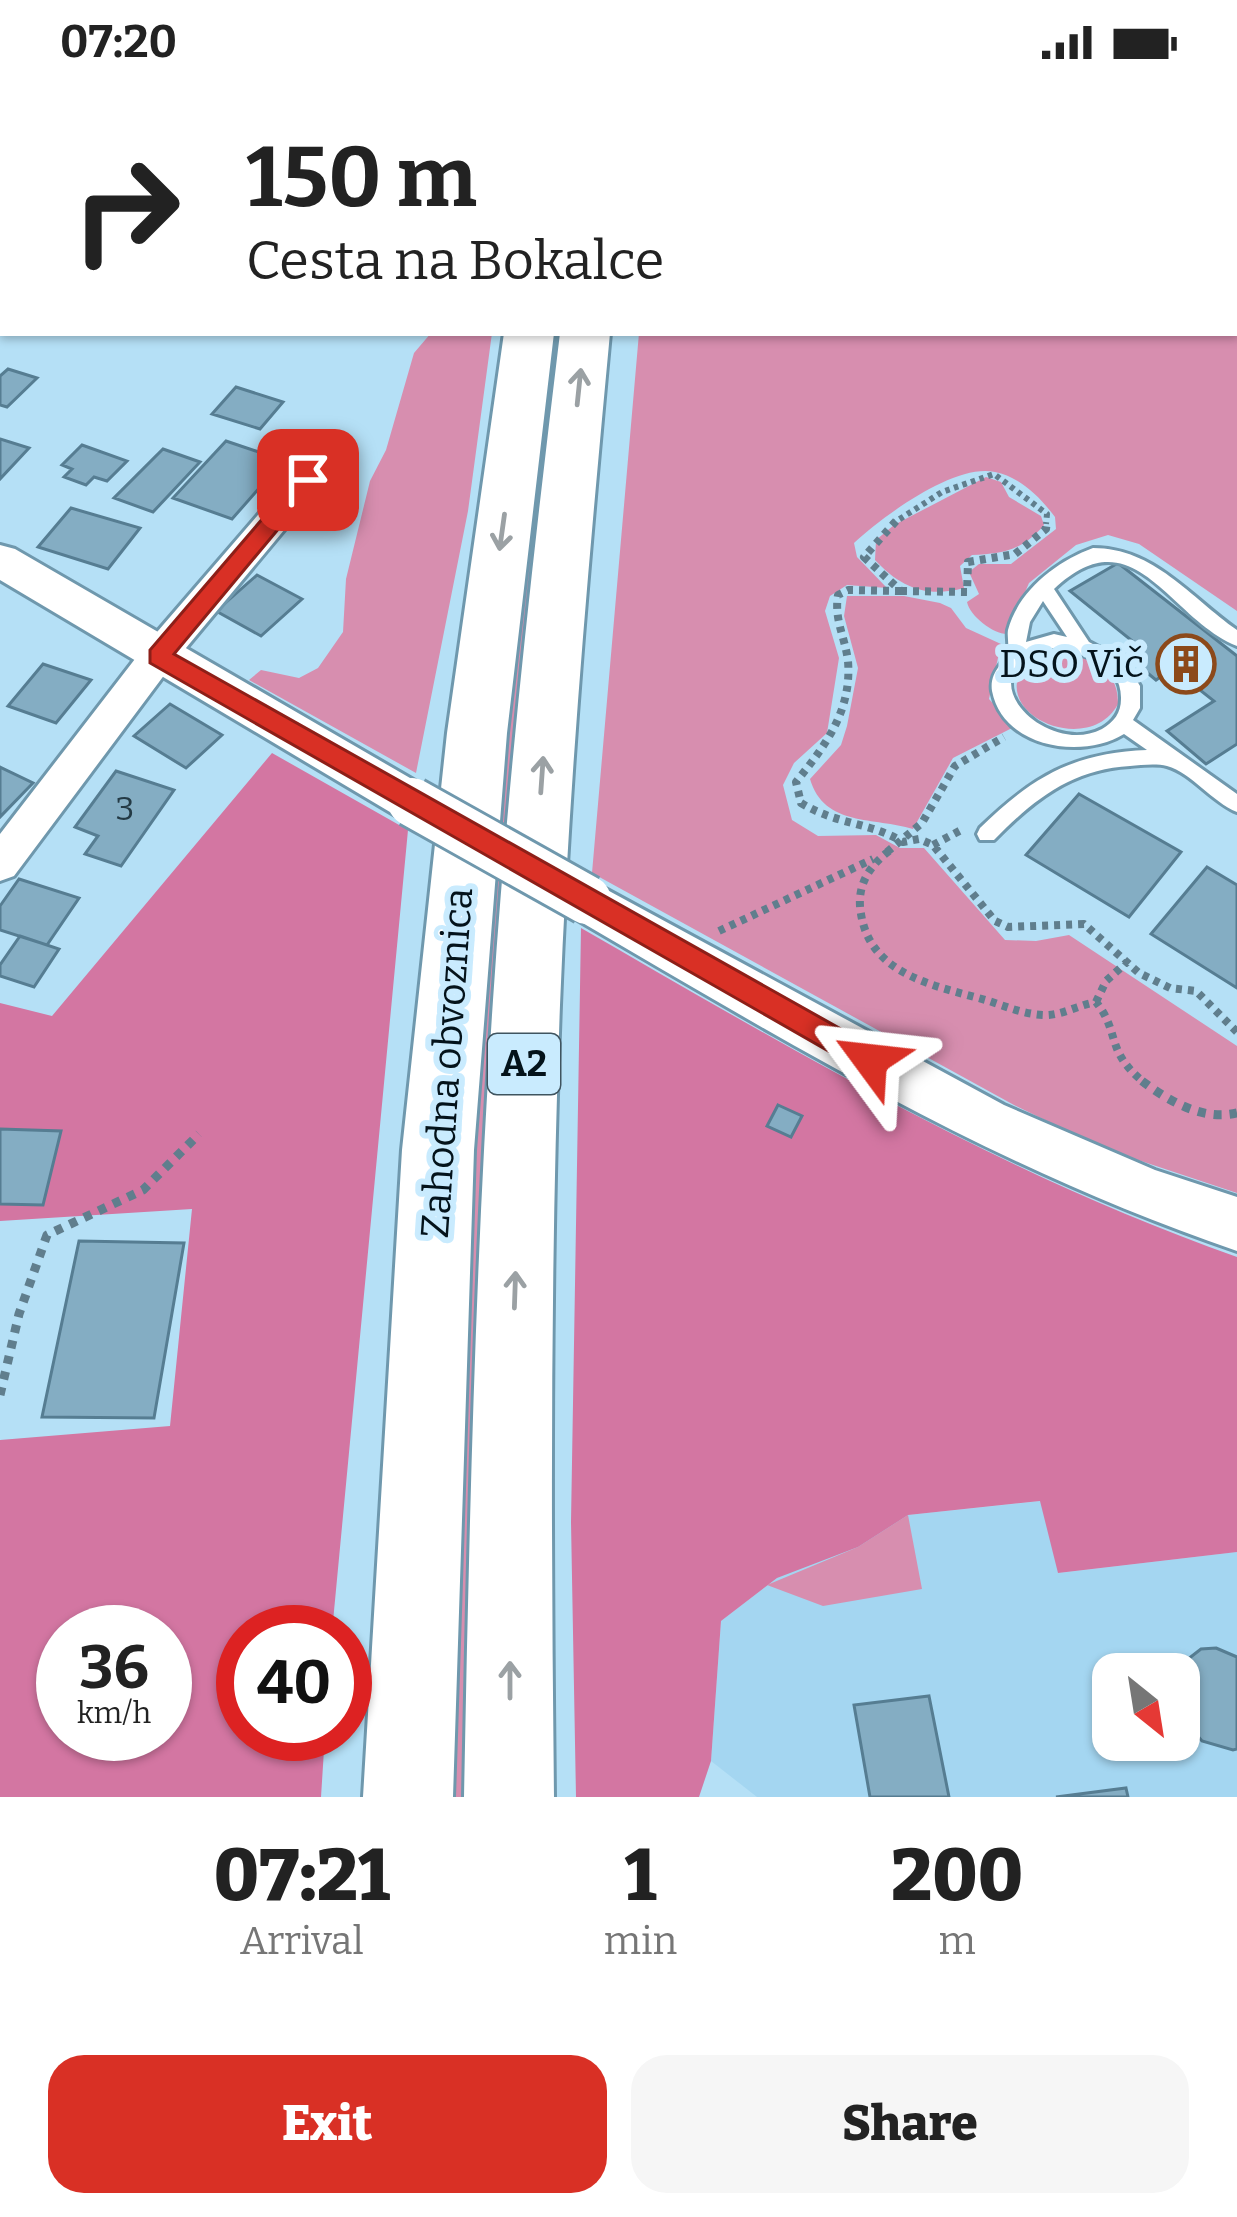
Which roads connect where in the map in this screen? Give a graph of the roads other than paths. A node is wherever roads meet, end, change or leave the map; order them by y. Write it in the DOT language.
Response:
graph roads {
  1 [pos="529,336"];
  2 [pos="585,336"];
  3 [pos="308,480"];
  4 [pos="0,560"];
  5 [pos="1043,587"];
  6 [pos="1237,639"];
  7 [pos="1082,645"];
  8 [pos="1018,652"];
  9 [pos="158,656"];
  10 [pos="1124,724"];
  11 [pos="1177,759"];
  12 [pos="1237,804"];
  13 [pos="987,834"];
  14 [pos="0,864"];
  15 [pos="1237,1224"];
  16 [pos="408,1797"];
  17 [pos="509,1797"];
  1 -- 16 [label="highway, Zahodna obvoznica / A2, one-way"];
  17 -- 2 [label="highway, Zahodna obvoznica / A2, one-way"];
  3 -- 9 [label="street"];
  4 -- 9 [label="street"];
  5 -- 6 [label="lane"];
  5 -- 7 [label="lane"];
  5 -- 8 [label="lane"];
  7 -- 8 [label="lane"];
  7 -- 10 [label="lane"];
  8 -- 10 [label="lane"];
  9 -- 14 [label="street"];
  9 -- 15 [label="street, bridge"];
  10 -- 11 [label="lane"];
  11 -- 12 [label="lane"];
  11 -- 13 [label="lane"];
}
